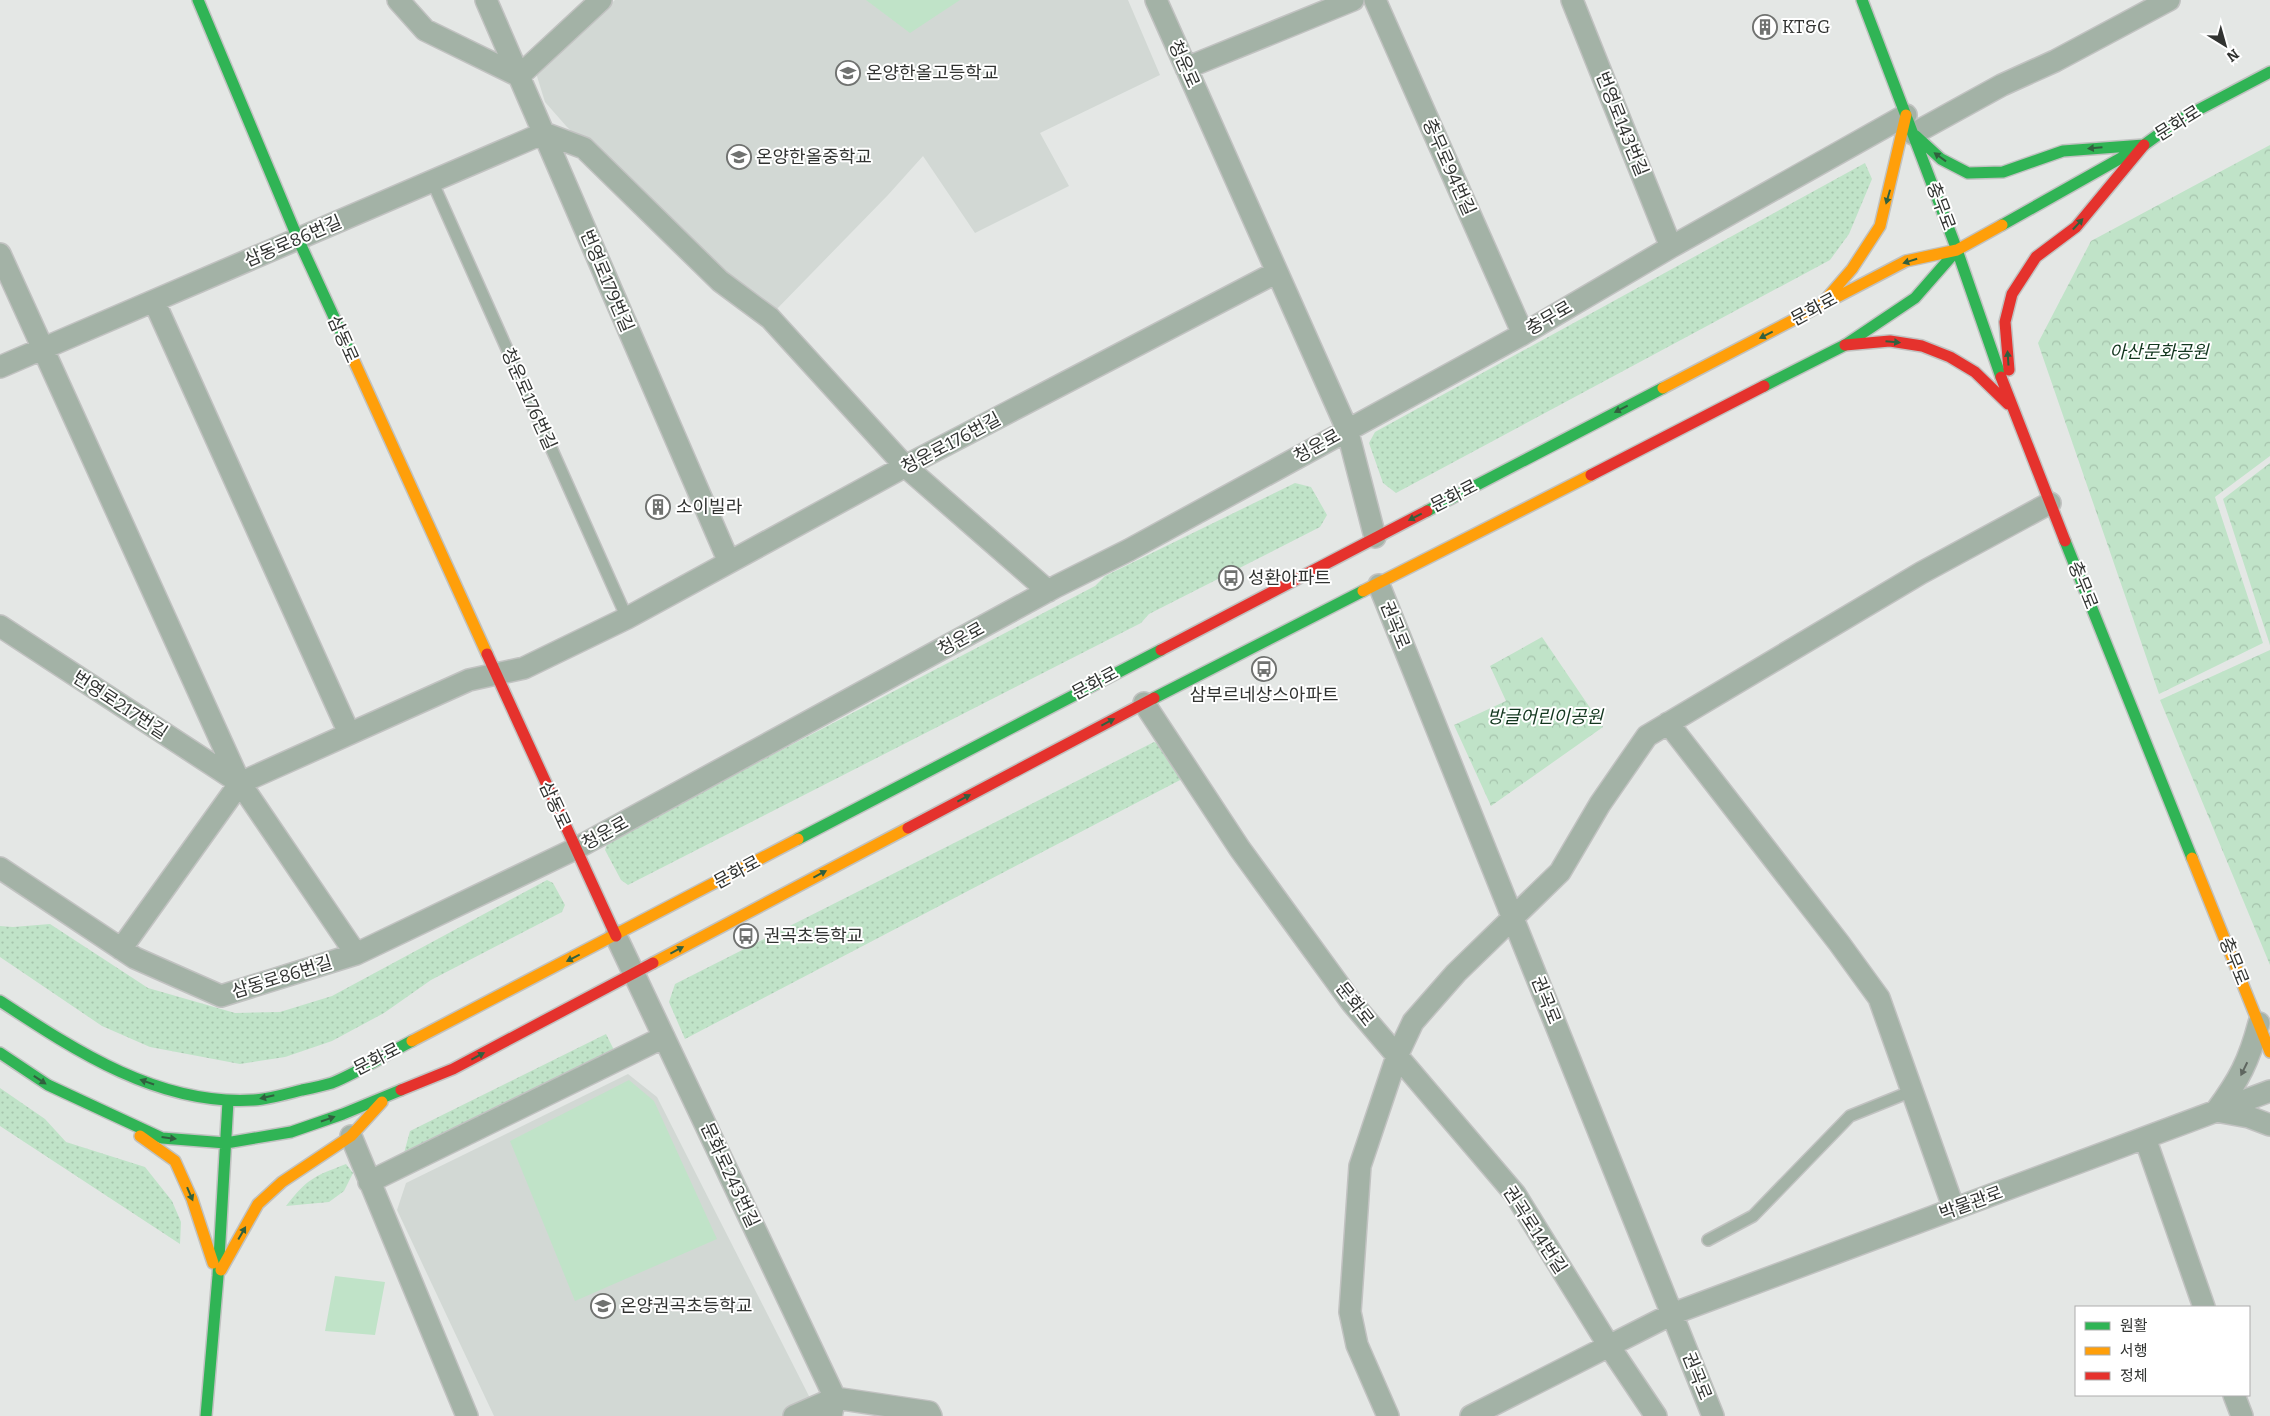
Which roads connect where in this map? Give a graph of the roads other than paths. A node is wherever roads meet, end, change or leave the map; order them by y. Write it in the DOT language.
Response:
graph roads {
  1 [pos="198,0"];
  2 [pos="398,0"];
  3 [pos="486,0"];
  4 [pos="601,0"];
  5 [pos="1156,0"];
  6 [pos="1353,0"];
  7 [pos="1375,0"];
  8 [pos="1572,0"];
  9 [pos="1862,0"];
  10 [pos="2169,0"];
  11 [pos="1186,68"];
  12 [pos="2270,72"];
  13 [pos="519,76"];
  14 [pos="1910,124"];
  15 [pos="544,133"];
  16 [pos="2144,145"];
  17 [pos="432,181"];
  18 [pos="298,239"];
  19 [pos="1671,247"];
  20 [pos="1958,250"];
  21 [pos="0,254"];
  22 [pos="1277,272"];
  23 [pos="154,301"];
  24 [pos="1820,306"];
  25 [pos="1523,334"];
  26 [pos="1845,345"];
  27 [pos="43,349"];
  28 [pos="0,367"];
  29 [pos="2011,406"];
  30 [pos="1347,429"];
  31 [pos="905,466"];
  32 [pos="2050,503"];
  33 [pos="1375,537"];
  34 [pos="729,562"];
  35 [pos="1379,585"];
  36 [pos="1048,591"];
  37 [pos="626,618"];
  38 [pos="0,626"];
  39 [pos="495,674"];
  40 [pos="1144,703"];
  41 [pos="1668,723"];
  42 [pos="349,733"];
  43 [pos="240,783"];
  44 [pos="575,849"];
  45 [pos="0,868"];
  46 [pos="1513,919"];
  47 [pos="616,936"];
  48 [pos="121,949"];
  49 [pos="356,954"];
  50 [pos="634,973"];
  51 [pos="0,1001"];
  52 [pos="2258,1023"];
  53 [pos="664,1037"];
  54 [pos="0,1052"];
  55 [pos="2270,1052"];
  56 [pos="1397,1056"];
  57 [pos="1912,1091"];
  58 [pos="2270,1091"];
  59 [pos="388,1096"];
  60 [pos="228,1100"];
  61 [pos="2216,1112"];
  62 [pos="108,1113"];
  63 [pos="2270,1124"];
  64 [pos="351,1136"];
  65 [pos="2145,1138"];
  66 [pos="226,1143"];
  67 [pos="369,1182"];
  68 [pos="1954,1209"];
  69 [pos="1708,1240"];
  70 [pos="218,1276"];
  71 [pos="2204,1306"];
  72 [pos="1672,1314"];
  73 [pos="1609,1346"];
  74 [pos="2234,1396"];
  75 [pos="833,1407"];
  76 [pos="206,1416"];
  77 [pos="468,1416"];
  78 [pos="794,1416"];
  79 [pos="931,1416"];
  80 [pos="1388,1416"];
  81 [pos="1471,1416"];
  82 [pos="1656,1416"];
  83 [pos="1713,1416"];
  84 [pos="2242,1416"];
  1 -- 18 [label="main road, 삼동로"];
  2 -- 13 [label="street"];
  3 -- 13 [label="street, 번영로179번길"];
  4 -- 13 [label="street"];
  5 -- 11 [label="street, 청운로"];
  6 -- 11 [label="street"];
  7 -- 25 [label="street, 충무로94번길"];
  8 -- 19 [label="street, 번영로143번길"];
  9 -- 14 [label="main road, 충무로"];
  10 -- 14 [label="street"];
  11 -- 22 [label="street, 청운로"];
  12 -- 16 [label="main road, 문화로"];
  13 -- 15 [label="street, 번영로179번길"];
  16 -- 14 [label="main road, one-way"];
  14 -- 19 [label="street, 충무로"];
  14 -- 20 [label="main road, 충무로"];
  14 -- 24 [label="main road, one-way"];
  15 -- 17 [label="street, 삼동로86번길"];
  15 -- 31 [label="street"];
  15 -- 34 [label="street, 번영로179번길"];
  16 -- 20 [label="main road, 문화로"];
  29 -- 16 [label="main road, one-way"];
  17 -- 18 [label="street, 삼동로86번길"];
  17 -- 37 [label="lane, 청운로176번길"];
  18 -- 23 [label="street, 삼동로86번길"];
  18 -- 39 [label="main road, 삼동로"];
  19 -- 25 [label="street, 충무로"];
  20 -- 24 [label="main road, 문화로, one-way"];
  20 -- 26 [label="main road, 문화로"];
  20 -- 29 [label="main road, 충무로"];
  21 -- 27 [label="street"];
  22 -- 30 [label="street, 청운로"];
  22 -- 31 [label="street, 청운로176번길"];
  23 -- 27 [label="street, 삼동로86번길"];
  23 -- 42 [label="street"];
  24 -- 33 [label="main road, 문화로, one-way"];
  25 -- 30 [label="street, 충무로"];
  26 -- 29 [label="main road, one-way"];
  26 -- 35 [label="main road, 문화로"];
  27 -- 28 [label="street, 삼동로86번길"];
  27 -- 43 [label="street"];
  29 -- 32 [label="main road, 충무로"];
  30 -- 33 [label="street, 청운로"];
  30 -- 36 [label="street, 청운로"];
  31 -- 34 [label="street, 청운로176번길"];
  31 -- 36 [label="street"];
  32 -- 41 [label="street"];
  32 -- 52 [label="main road, 충무로"];
  33 -- 47 [label="main road, 문화로"];
  34 -- 37 [label="street, 청운로176번길"];
  35 -- 40 [label="main road, 문화로"];
  35 -- 46 [label="street, 권곡로"];
  36 -- 44 [label="street, 청운로"];
  37 -- 39 [label="street, 청운로176번길"];
  38 -- 43 [label="street, 번영로217번길"];
  39 -- 42 [label="street"];
  39 -- 44 [label="main road, 삼동로"];
  50 -- 40 [label="main road, 문화로, one-way"];
  40 -- 56 [label="street, 문화로"];
  41 -- 46 [label="street"];
  41 -- 57 [label="street"];
  42 -- 43 [label="street"];
  43 -- 48 [label="street"];
  43 -- 49 [label="street"];
  44 -- 47 [label="main road, 삼동로"];
  44 -- 49 [label="street, 삼동로86번길"];
  45 -- 48 [label="street, 삼동로86번길"];
  46 -- 56 [label="street"];
  46 -- 72 [label="street, 권곡로"];
  47 -- 50 [label="street, 문화로243번길"];
  47 -- 60 [label="main road, 문화로, one-way"];
  48 -- 49 [label="street, 삼동로86번길"];
  50 -- 53 [label="street, 문화로243번길"];
  59 -- 50 [label="main road, 문화로, one-way"];
  60 -- 51 [label="main road, 문화로, one-way"];
  52 -- 55 [label="main road, 충무로"];
  52 -- 61 [label="street, one-way"];
  53 -- 67 [label="street"];
  53 -- 75 [label="street, 문화로243번길"];
  54 -- 62 [label="main road, 문화로, one-way"];
  56 -- 73 [label="street, 권곡로14번길"];
  56 -- 80 [label="street"];
  57 -- 68 [label="street"];
  57 -- 69 [label="lane"];
  58 -- 61 [label="street, 박물관로"];
  59 -- 64 [label="main road"];
  66 -- 59 [label="main road, 문화로, one-way"];
  60 -- 66 [label="main road"];
  61 -- 63 [label="street"];
  61 -- 65 [label="street, 박물관로"];
  62 -- 66 [label="main road, 문화로, one-way"];
  62 -- 70 [label="main road, one-way"];
  64 -- 67 [label="street"];
  70 -- 64 [label="main road, one-way"];
  65 -- 68 [label="street, 박물관로"];
  65 -- 71 [label="street"];
  66 -- 70 [label="main road"];
  67 -- 77 [label="street"];
  68 -- 72 [label="street, 박물관로"];
  70 -- 76 [label="main road"];
  72 -- 73 [label="street, 박물관로"];
  72 -- 83 [label="street, 권곡로"];
  73 -- 81 [label="street, 박물관로"];
  73 -- 82 [label="street, 권곡로14번길"];
  74 -- 84 [label="street"];
  75 -- 78 [label="street"];
  75 -- 79 [label="street"];
}
